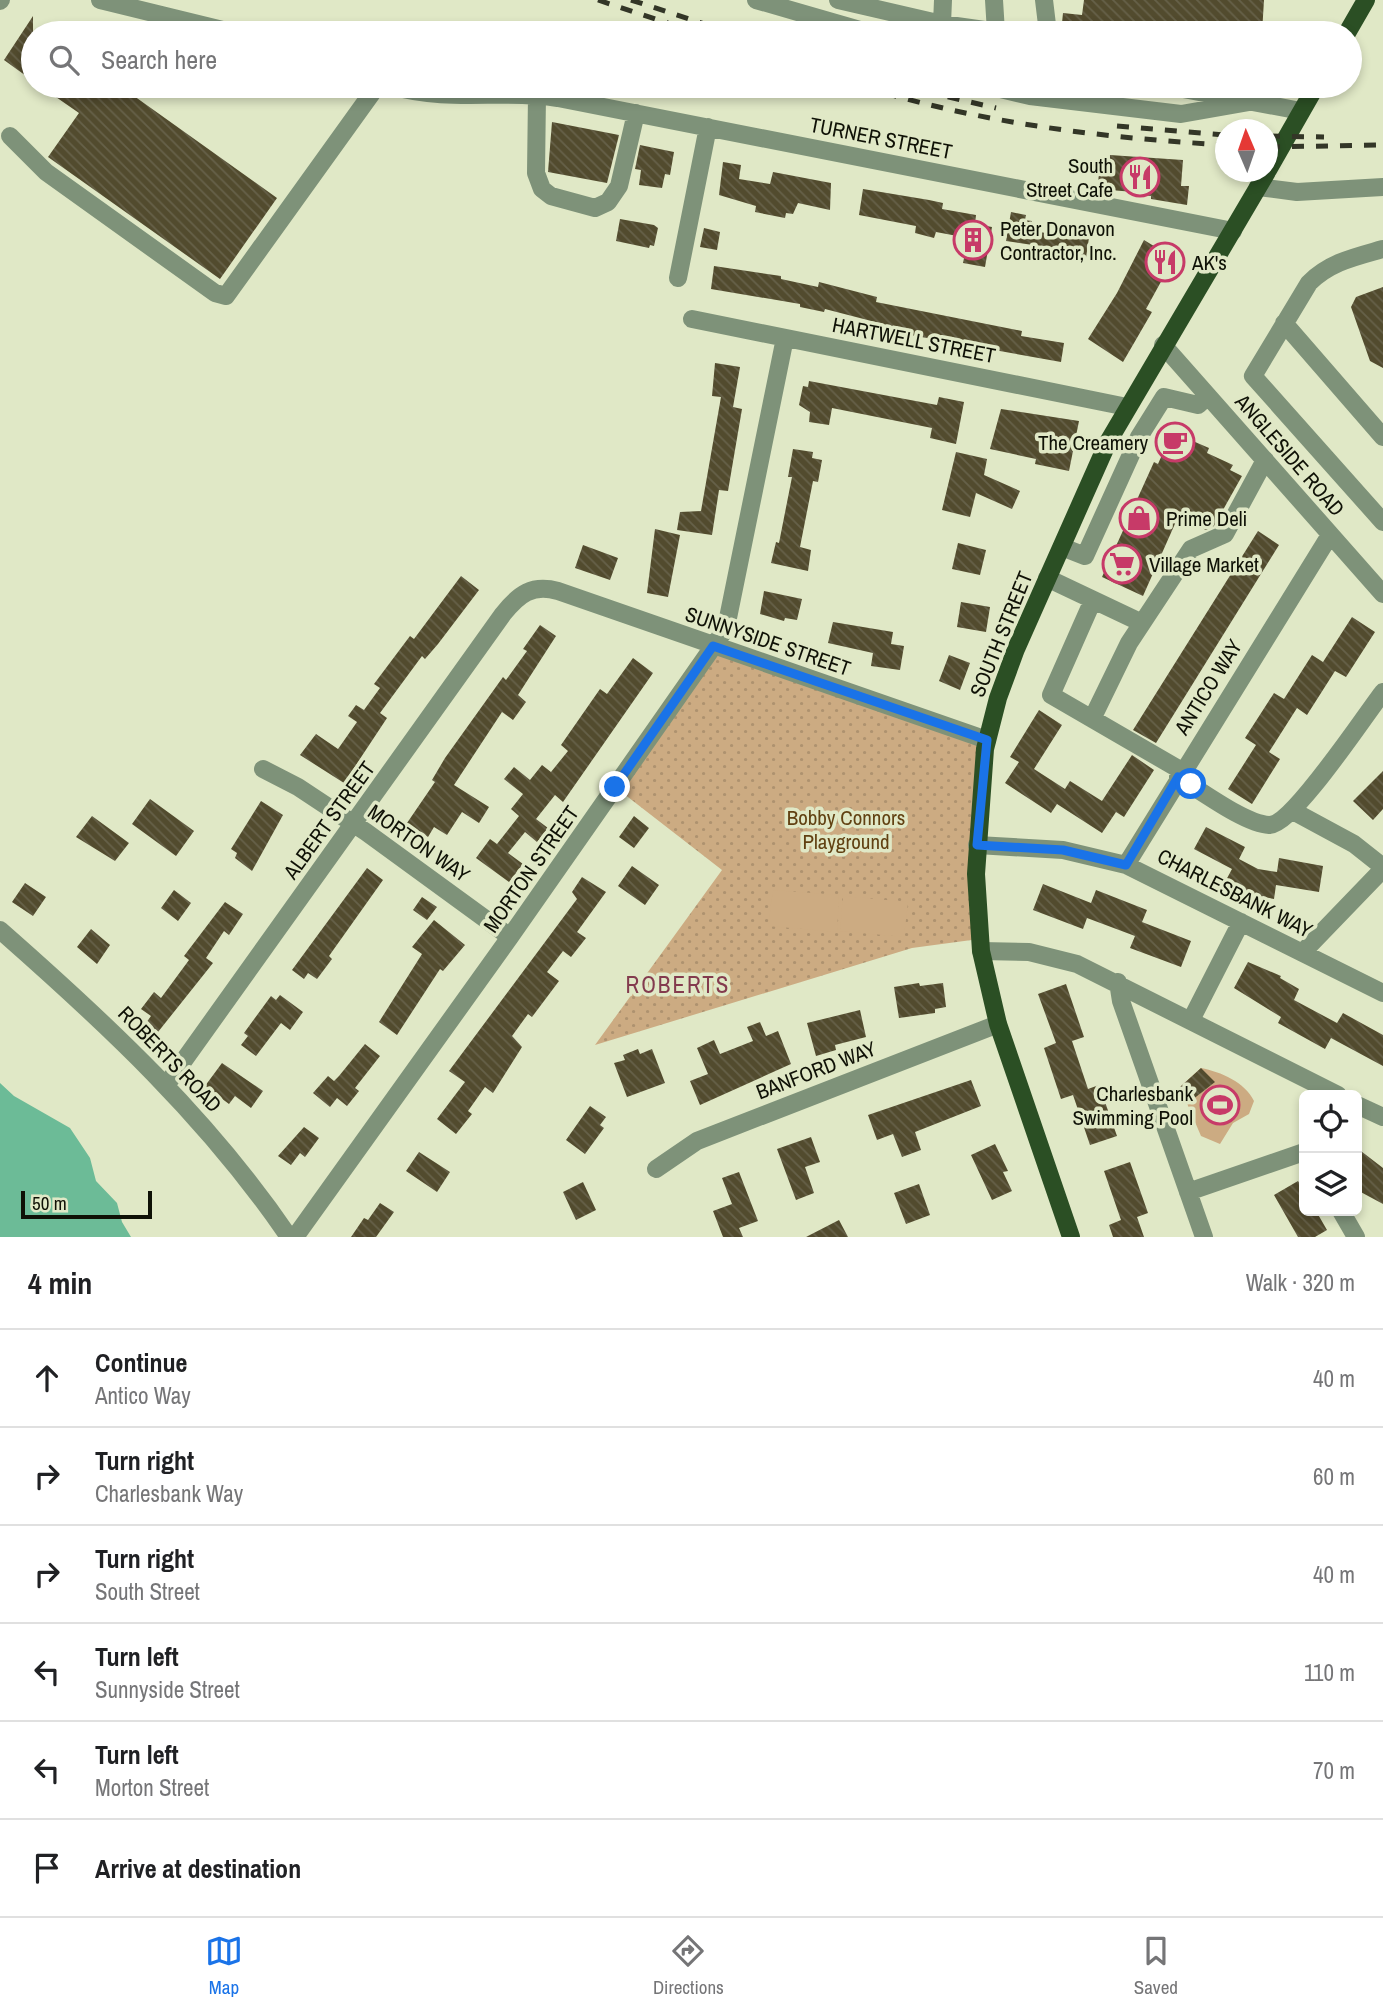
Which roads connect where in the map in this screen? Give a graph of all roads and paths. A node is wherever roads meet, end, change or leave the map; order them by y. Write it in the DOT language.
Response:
graph roads {
  1 [pos="100,0"];
  2 [pos="756,0"];
  3 [pos="799,0"];
  4 [pos="838,0"];
  5 [pos="943,0"];
  6 [pos="994,0"];
  7 [pos="1366,0"];
  8 [pos="1046,2"];
  9 [pos="814,18"];
  10 [pos="186,21"];
  11 [pos="825,21"];
  12 [pos="929,21"];
  13 [pos="942,21"];
  14 [pos="998,21"];
  15 [pos="1047,21"];
  16 [pos="1354,21"];
  17 [pos="367,98"];
  18 [pos="528,98"];
  19 [pos="546,98"];
  20 [pos="1050,98"];
  21 [pos="1237,98"];
  22 [pos="1309,98"];
  23 [pos="1255,101"];
  24 [pos="1301,111"];
  25 [pos="636,113"];
  26 [pos="708,127"];
  27 [pos="10,136"];
  28 [pos="1278,151"];
  29 [pos="1261,182"];
  30 [pos="1276,182"];
  31 [pos="1383,187"];
  32 [pos="1233,231"];
  33 [pos="1383,249"];
  34 [pos="678,278"];
  35 [pos="692,319"];
  36 [pos="1284,323"];
  37 [pos="785,338"];
  38 [pos="1163,345"];
  39 [pos="1208,396"];
  40 [pos="1127,407"];
  41 [pos="1117,426"];
  42 [pos="1139,437"];
  43 [pos="1383,438"];
  44 [pos="1265,460"];
  45 [pos="1380,512"];
  46 [pos="1330,534"];
  47 [pos="1062,547"];
  48 [pos="1047,578"];
  49 [pos="534,589"];
  50 [pos="1383,594"];
  51 [pos="1093,600"];
  52 [pos="1142,623"];
  53 [pos="713,646"];
  54 [pos="1383,692"];
  55 [pos="1092,719"];
  56 [pos="987,740"];
  57 [pos="263,769"];
  58 [pos="1180,774"];
  59 [pos="1293,811"];
  60 [pos="354,825"];
  61 [pos="977,845"];
  62 [pos="1126,865"];
  63 [pos="1383,868"];
  64 [pos="1241,922"];
  65 [pos="0,930"];
  66 [pos="510,937"];
  67 [pos="981,951"];
  68 [pos="1303,952"];
  69 [pos="1118,982"];
  70 [pos="1383,993"];
  71 [pos="1191,1020"];
  72 [pos="998,1024"];
  73 [pos="167,1084"];
  74 [pos="1328,1090"];
  75 [pos="1362,1108"];
  76 [pos="1383,1118"];
  77 [pos="1301,1153"];
  78 [pos="656,1169"];
  79 [pos="1188,1192"];
  80 [pos="1344,1216"];
  81 [pos="289,1237"];
  82 [pos="295,1237"];
  83 [pos="1071,1237"];
  84 [pos="1204,1237"];
  85 [pos="1356,1237"];
  1 -- 10 [label="street"];
  2 -- 9 [label="street"];
  3 -- 9 [label="street"];
  4 -- 12 [label="street"];
  5 -- 13 [label="street"];
  6 -- 14 [label="street"];
  7 -- 16 [label="main road"];
  8 -- 15 [label="street"];
  9 -- 11 [label="street"];
  17 -- 27 [label="street"];
  18 -- 25 [label="street"];
  19 -- 25 [label="street, TURNER STREET"];
  20 -- 23 [label="street"];
  21 -- 23 [label="street"];
  22 -- 24 [label="main road, SOUTH STREET"];
  23 -- 24 [label="street"];
  24 -- 28 [label="main road, SOUTH STREET"];
  25 -- 26 [label="street, TURNER STREET"];
  26 -- 32 [label="street, TURNER STREET"];
  26 -- 34 [label="street"];
  29 -- 32 [label="main road, SOUTH STREET"];
  30 -- 31 [label="street"];
  32 -- 38 [label="main road, SOUTH STREET"];
  33 -- 36 [label="street"];
  35 -- 37 [label="street, HARTWELL STREET"];
  36 -- 43 [label="street"];
  36 -- 45 [label="street"];
  37 -- 40 [label="street, HARTWELL STREET"];
  37 -- 53 [label="street, MORTON STREET"];
  38 -- 39 [label="street, ANGLESIDE ROAD"];
  38 -- 40 [label="main road, SOUTH STREET"];
  39 -- 42 [label="street"];
  39 -- 44 [label="street, ANGLESIDE ROAD"];
  40 -- 41 [label="main road, SOUTH STREET"];
  41 -- 42 [label="street"];
  41 -- 47 [label="main road, SOUTH STREET"];
  42 -- 47 [label="street"];
  44 -- 46 [label="street, ANGLESIDE ROAD"];
  44 -- 52 [label="street"];
  46 -- 50 [label="street, ANGLESIDE ROAD"];
  46 -- 58 [label="street, ANTICO WAY"];
  47 -- 48 [label="main road, SOUTH STREET"];
  48 -- 51 [label="street"];
  48 -- 56 [label="main road, SOUTH STREET"];
  49 -- 53 [label="street, SUNNYSIDE STREET"];
  49 -- 60 [label="street, ALBERT STREET"];
  51 -- 52 [label="street"];
  51 -- 55 [label="street"];
  52 -- 55 [label="street"];
  53 -- 56 [label="street, SUNNYSIDE STREET"];
  53 -- 66 [label="street, MORTON STREET"];
  54 -- 59 [label="street"];
  55 -- 58 [label="street"];
  56 -- 61 [label="main road, SOUTH STREET"];
  57 -- 60 [label="street, MORTON WAY"];
  58 -- 59 [label="street"];
  58 -- 62 [label="street, ANTICO WAY"];
  59 -- 63 [label="street"];
  60 -- 66 [label="street, MORTON WAY"];
  60 -- 73 [label="street, ALBERT STREET"];
  61 -- 62 [label="street, CHARLESBANK WAY"];
  61 -- 67 [label="main road, SOUTH STREET"];
  62 -- 64 [label="street, CHARLESBANK WAY"];
  63 -- 68 [label="street"];
  64 -- 68 [label="street, CHARLESBANK WAY"];
  64 -- 71 [label="street"];
  65 -- 73 [label="street, ROBERTS ROAD"];
  66 -- 82 [label="street, MORTON STREET"];
  67 -- 69 [label="street"];
  67 -- 72 [label="main road, SOUTH STREET"];
  68 -- 70 [label="street, CHARLESBANK WAY"];
  69 -- 71 [label="street"];
  69 -- 79 [label="street"];
  71 -- 74 [label="street"];
  72 -- 78 [label="street, BANFORD WAY"];
  72 -- 83 [label="main road, SOUTH STREET"];
  73 -- 81 [label="street, ROBERTS ROAD"];
  75 -- 76 [label="street"];
  77 -- 79 [label="street"];
  79 -- 84 [label="street"];
  80 -- 85 [label="street"];
}
